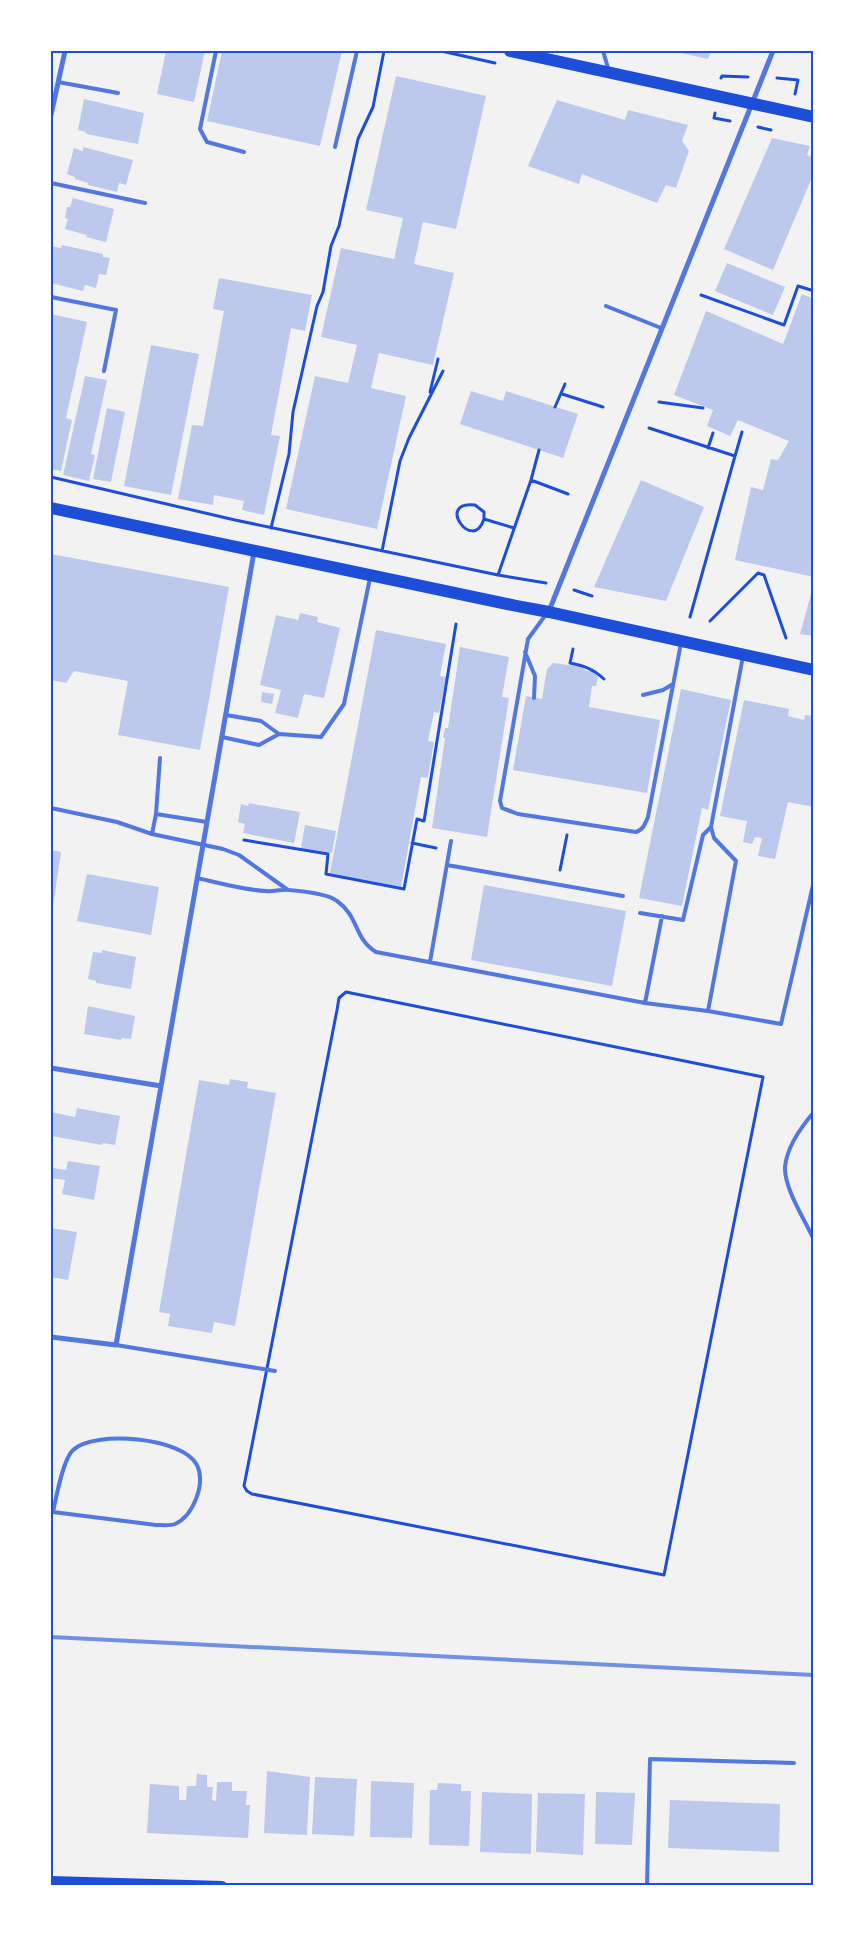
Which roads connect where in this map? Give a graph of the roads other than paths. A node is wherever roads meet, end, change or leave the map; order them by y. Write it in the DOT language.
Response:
graph roads {
  1 [pos="65,51"];
  2 [pos="216,51"];
  3 [pos="357,51"];
  4 [pos="510,51"];
  5 [pos="603,51"];
  6 [pos="773,51"];
  7 [pos="610,73"];
  8 [pos="58,82"];
  9 [pos="118,93"];
  10 [pos="751,103"];
  11 [pos="51,116"];
  12 [pos="814,117"];
  13 [pos="335,147"];
  14 [pos="244,152"];
  15 [pos="51,183"];
  16 [pos="144,203"];
  17 [pos="51,297"];
  18 [pos="606,306"];
  19 [pos="661,328"];
  20 [pos="104,371"];
  21 [pos="51,508"];
  22 [pos="254,551"];
  23 [pos="370,576"];
  24 [pos="549,612"];
  25 [pos="682,640"];
  26 [pos="525,652"];
  27 [pos="743,654"];
  28 [pos="814,670"];
  29 [pos="673,684"];
  30 [pos="643,695"];
  31 [pos="534,698"];
  32 [pos="226,715"];
  33 [pos="279,734"];
  34 [pos="222,738"];
  35 [pos="160,758"];
  36 [pos="51,808"];
  37 [pos="156,814"];
  38 [pos="207,822"];
  39 [pos="711,827"];
  40 [pos="152,834"];
  41 [pos="451,841"];
  42 [pos="203,845"];
  43 [pos="447,865"];
  44 [pos="197,878"];
  45 [pos="814,881"];
  46 [pos="288,890"];
  47 [pos="623,896"];
  48 [pos="640,913"];
  49 [pos="662,916"];
  50 [pos="430,962"];
  51 [pos="645,1003"];
  52 [pos="708,1011"];
  53 [pos="51,1068"];
  54 [pos="161,1086"];
  55 [pos="814,1112"];
  56 [pos="814,1240"];
  57 [pos="51,1337"];
  58 [pos="116,1345"];
  59 [pos="275,1371"];
  60 [pos="52,1511"];
  61 [pos="794,1763"];
  62 [pos="51,1881"];
  63 [pos="222,1886"];
  64 [pos="647,1886"];
  1 -- 8 [label="street"];
  2 -- 14 [label="lane"];
  3 -- 13 [label="lane"];
  4 -- 7 [label="main road"];
  5 -- 7 [label="lane"];
  6 -- 10 [label="street"];
  7 -- 10 [label="main road"];
  8 -- 9 [label="lane"];
  8 -- 11 [label="street"];
  10 -- 12 [label="main road"];
  10 -- 19 [label="street"];
  15 -- 16 [label="lane"];
  17 -- 20 [label="lane"];
  18 -- 19 [label="lane"];
  19 -- 24 [label="street"];
  21 -- 22 [label="main road"];
  22 -- 23 [label="main road"];
  22 -- 32 [label="street"];
  23 -- 24 [label="main road"];
  23 -- 33 [label="lane"];
  24 -- 25 [label="main road"];
  24 -- 26 [label="lane"];
  25 -- 27 [label="main road"];
  25 -- 29 [label="lane"];
  26 -- 29 [label="lane"];
  26 -- 31 [label="lane"];
  27 -- 28 [label="main road"];
  27 -- 39 [label="lane"];
  29 -- 30 [label="lane"];
  32 -- 33 [label="lane"];
  32 -- 34 [label="street"];
  33 -- 34 [label="lane"];
  34 -- 38 [label="street"];
  35 -- 37 [label="lane"];
  36 -- 40 [label="lane"];
  37 -- 38 [label="lane"];
  37 -- 40 [label="lane"];
  38 -- 42 [label="street"];
  39 -- 49 [label="lane"];
  39 -- 52 [label="lane"];
  40 -- 42 [label="lane"];
  41 -- 43 [label="lane"];
  42 -- 44 [label="street"];
  42 -- 46 [label="lane"];
  43 -- 47 [label="lane"];
  43 -- 50 [label="lane"];
  44 -- 46 [label="lane"];
  44 -- 54 [label="street"];
  45 -- 52 [label="lane"];
  46 -- 50 [label="lane"];
  48 -- 49 [label="lane"];
  49 -- 51 [label="lane"];
  50 -- 51 [label="lane"];
  51 -- 52 [label="lane"];
  53 -- 54 [label="street"];
  54 -- 58 [label="street"];
  55 -- 56 [label="lane"];
  57 -- 58 [label="street"];
  58 -- 59 [label="lane"];
  60 -- 60 [label="lane"];
  61 -- 64 [label="lane"];
  62 -- 63 [label="main road"];
}
